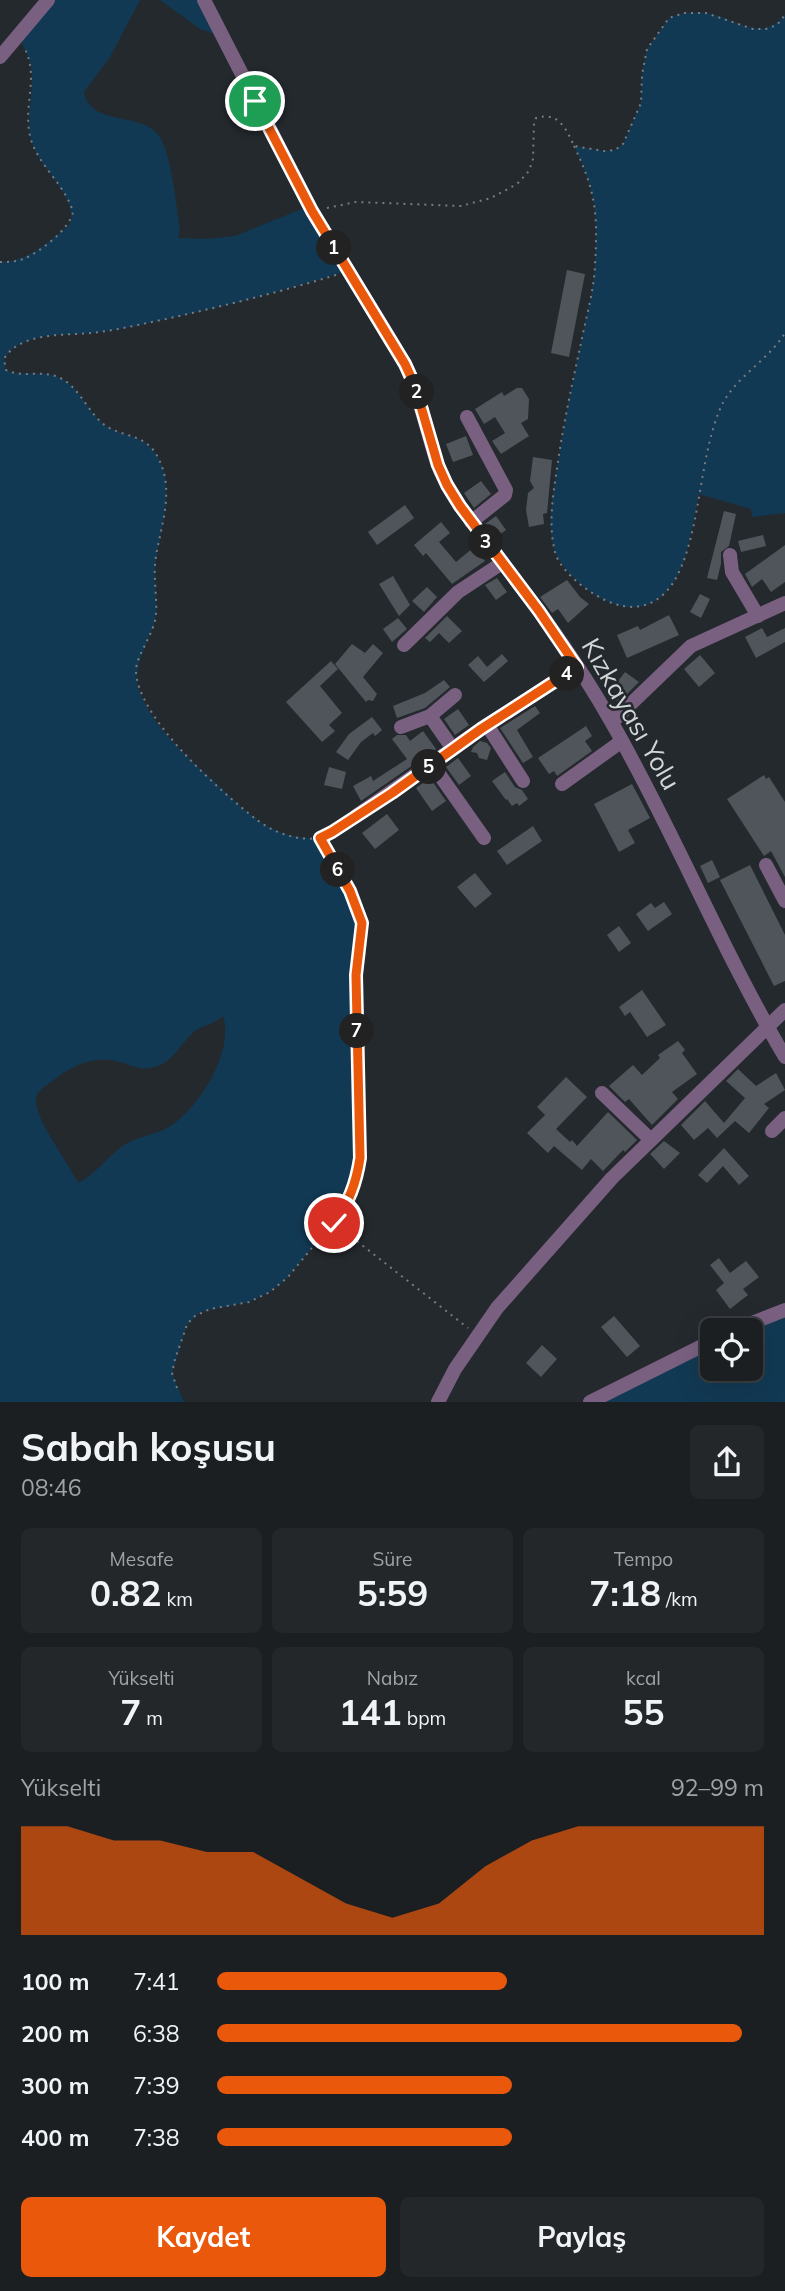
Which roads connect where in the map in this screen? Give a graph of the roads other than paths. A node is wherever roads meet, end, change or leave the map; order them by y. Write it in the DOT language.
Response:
graph roads {
  1 [pos="48,0"];
  2 [pos="204,0"];
  3 [pos="0,57"];
  4 [pos="467,417"];
  5 [pos="471,522"];
  6 [pos="730,555"];
  7 [pos="502,562"];
  8 [pos="785,603"];
  9 [pos="758,616"];
  10 [pos="404,645"];
  11 [pos="577,667"];
  12 [pos="455,695"];
  13 [pos="430,716"];
  14 [pos="612,722"];
  15 [pos="487,725"];
  16 [pos="401,727"];
  17 [pos="622,741"];
  18 [pos="453,749"];
  19 [pos="432,764"];
  20 [pos="523,781"];
  21 [pos="562,784"];
  22 [pos="356,816"];
  23 [pos="484,838"];
  24 [pos="766,865"];
  25 [pos="785,901"];
  26 [pos="785,1010"];
  27 [pos="768,1028"];
  28 [pos="785,1057"];
  29 [pos="602,1093"];
  30 [pos="785,1118"];
  31 [pos="772,1131"];
  32 [pos="651,1140"];
  33 [pos="785,1310"];
  34 [pos="763,1319"];
  35 [pos="700,1347"];
  36 [pos="438,1402"];
  37 [pos="590,1402"];
  1 -- 3 [label="street"];
  2 -- 5 [label="street, Kızkayası Yolu"];
  4 -- 5 [label="street"];
  5 -- 7 [label="street, Kızkayası Yolu"];
  6 -- 9 [label="street"];
  7 -- 10 [label="street"];
  7 -- 11 [label="street, Kızkayası Yolu"];
  8 -- 9 [label="street"];
  9 -- 14 [label="street"];
  11 -- 14 [label="street, Kızkayası Yolu"];
  11 -- 15 [label="street"];
  12 -- 13 [label="street"];
  13 -- 16 [label="street"];
  13 -- 18 [label="street"];
  14 -- 17 [label="street, Kızkayası Yolu"];
  15 -- 18 [label="street"];
  15 -- 20 [label="street"];
  17 -- 21 [label="street"];
  17 -- 27 [label="street, Kızkayası Yolu"];
  18 -- 19 [label="street"];
  19 -- 22 [label="street"];
  19 -- 23 [label="street"];
  24 -- 25 [label="street"];
  26 -- 27 [label="street"];
  27 -- 28 [label="street, Kızkayası Yolu"];
  27 -- 32 [label="street"];
  29 -- 32 [label="street"];
  30 -- 31 [label="street"];
  32 -- 36 [label="street"];
  33 -- 34 [label="street"];
  35 -- 37 [label="street"];
}
